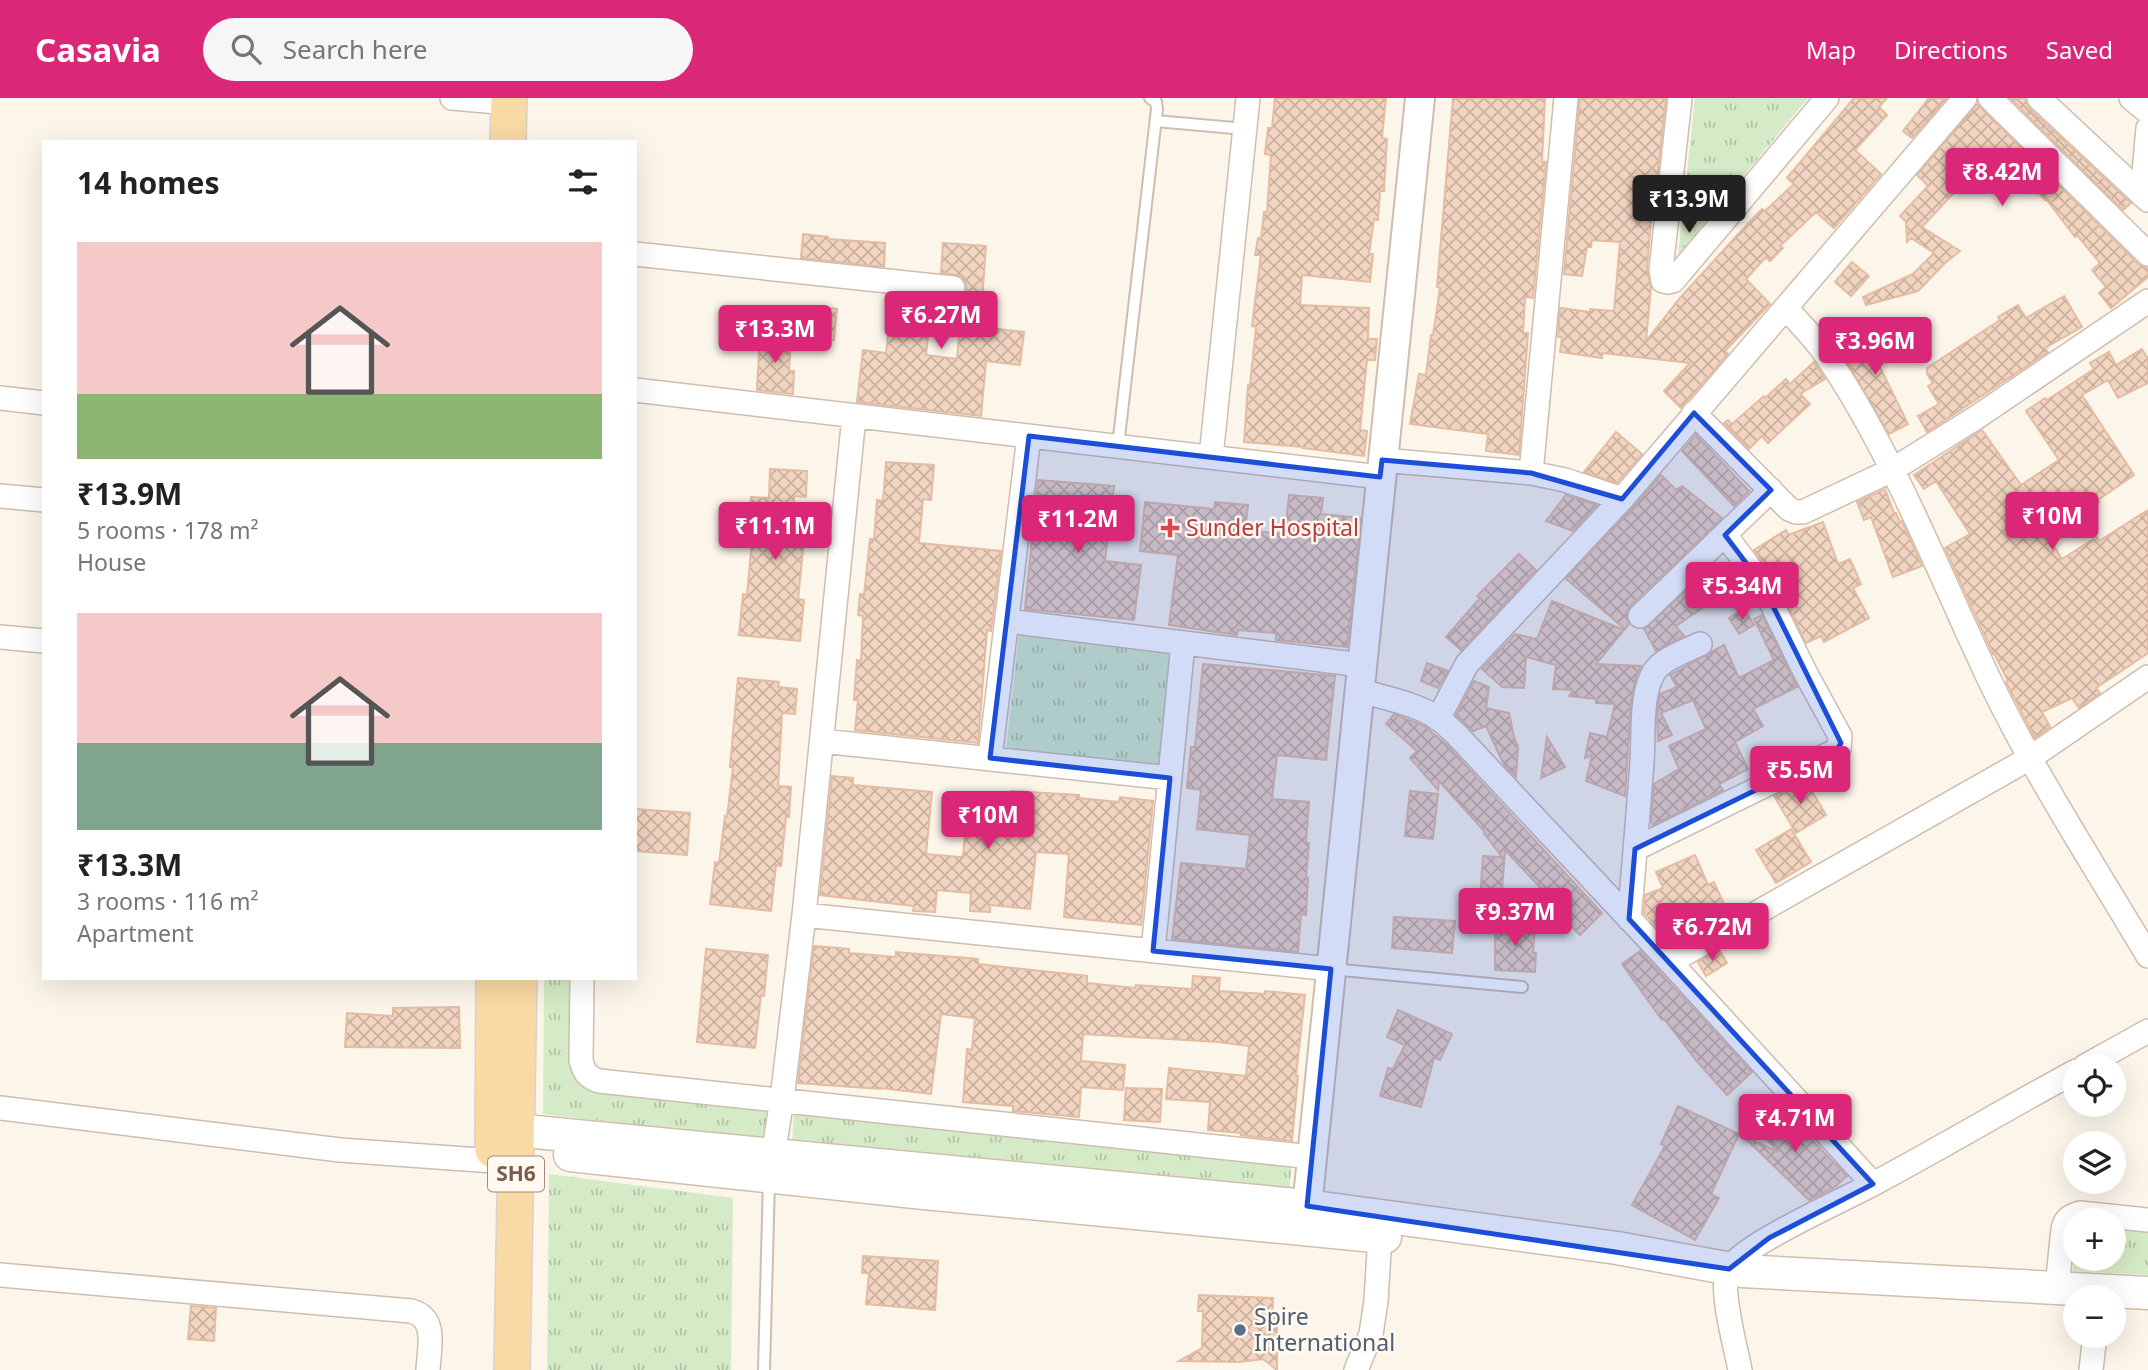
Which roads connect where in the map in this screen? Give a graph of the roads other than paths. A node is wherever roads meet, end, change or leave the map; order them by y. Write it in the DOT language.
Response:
graph roads {
  1 [pos="452,98"];
  2 [pos="1150,98"];
  3 [pos="1248,98"];
  4 [pos="1420,98"];
  5 [pos="1566,98"];
  6 [pos="1680,98"];
  7 [pos="1827,98"];
  8 [pos="1965,98"];
  9 [pos="1990,98"];
  10 [pos="2039,98"];
  11 [pos="2131,98"];
  12 [pos="516,100"];
  13 [pos="2148,112"];
  14 [pos="1156,121"];
  15 [pos="2148,128"];
  16 [pos="1244,130"];
  17 [pos="508,140"];
  18 [pos="528,140"];
  19 [pos="2145,197"];
  20 [pos="637,254"];
  21 [pos="2148,254"];
  22 [pos="953,288"];
  23 [pos="2148,301"];
  24 [pos="1786,308"];
  25 [pos="637,390"];
  26 [pos="0,398"];
  27 [pos="42,403"];
  28 [pos="1694,413"];
  29 [pos="855,416"];
  30 [pos="1029,436"];
  31 [pos="1118,446"];
  32 [pos="1211,457"];
  33 [pos="1381,469"];
  34 [pos="1892,470"];
  35 [pos="1531,473"];
  36 [pos="1771,490"];
  37 [pos="0,496"];
  38 [pos="1622,499"];
  39 [pos="42,500"];
  40 [pos="1725,535"];
  41 [pos="1640,616"];
  42 [pos="1007,621"];
  43 [pos="0,637"];
  44 [pos="42,641"];
  45 [pos="1184,643"];
  46 [pos="1700,644"];
  47 [pos="2148,677"];
  48 [pos="1362,678"];
  49 [pos="1438,719"];
  50 [pos="822,741"];
  51 [pos="990,758"];
  52 [pos="2030,758"];
  53 [pos="1170,778"];
  54 [pos="1635,849"];
  55 [pos="804,915"];
  56 [pos="1629,919"];
  57 [pos="1153,950"];
  58 [pos="2148,956"];
  59 [pos="1670,962"];
  60 [pos="1331,969"];
  61 [pos="494,980"];
  62 [pos="519,980"];
  63 [pos="582,980"];
  64 [pos="1522,987"];
  65 [pos="2148,1031"];
  66 [pos="2107,1054"];
  67 [pos="2063,1078"];
  68 [pos="782,1099"];
  69 [pos="0,1108"];
  70 [pos="502,1143"];
  71 [pos="1312,1157"];
  72 [pos="771,1166"];
  73 [pos="1873,1184"];
  74 [pos="1306,1217"];
  75 [pos="2148,1220"];
  76 [pos="1380,1236"];
  77 [pos="0,1275"];
  78 [pos="1726,1277"];
  79 [pos="2084,1285"];
  80 [pos="2148,1293"];
  81 [pos="2126,1295"];
  82 [pos="2063,1297"];
  83 [pos="2126,1307"];
  84 [pos="2148,1312"];
  85 [pos="2094,1348"];
  86 [pos="428,1370"];
  87 [pos="490,1370"];
  88 [pos="512,1370"];
  89 [pos="764,1370"];
  90 [pos="1356,1370"];
  91 [pos="1740,1370"];
  92 [pos="2091,1370"];
  1 -- 12 [label="street"];
  2 -- 14 [label="lane"];
  3 -- 16 [label="street"];
  4 -- 33 [label="street"];
  5 -- 35 [label="street"];
  6 -- 7 [label="street"];
  8 -- 24 [label="street"];
  9 -- 21 [label="street"];
  10 -- 19 [label="street"];
  11 -- 13 [label="street"];
  12 -- 17 [label="main road"];
  12 -- 18 [label="main road"];
  14 -- 16 [label="lane"];
  14 -- 31 [label="lane"];
  15 -- 19 [label="street"];
  16 -- 32 [label="street"];
  20 -- 22 [label="street"];
  23 -- 34 [label="street"];
  24 -- 28 [label="street"];
  24 -- 34 [label="street"];
  25 -- 29 [label="street"];
  26 -- 27 [label="street"];
  28 -- 36 [label="street"];
  28 -- 38 [label="street"];
  29 -- 30 [label="street"];
  29 -- 50 [label="street"];
  30 -- 31 [label="street"];
  30 -- 42 [label="street"];
  31 -- 32 [label="street"];
  32 -- 33 [label="street"];
  33 -- 35 [label="street"];
  33 -- 48 [label="street"];
  34 -- 36 [label="street"];
  34 -- 52 [label="street"];
  35 -- 38 [label="street"];
  36 -- 40 [label="street"];
  37 -- 39 [label="street"];
  38 -- 49 [label="street"];
  40 -- 41 [label="street"];
  40 -- 54 [label="street"];
  42 -- 45 [label="street"];
  42 -- 51 [label="street"];
  43 -- 44 [label="street"];
  45 -- 48 [label="street"];
  45 -- 53 [label="street"];
  46 -- 54 [label="street"];
  47 -- 52 [label="street"];
  48 -- 49 [label="street"];
  48 -- 60 [label="street"];
  49 -- 56 [label="street"];
  50 -- 51 [label="street"];
  50 -- 55 [label="street"];
  51 -- 53 [label="street"];
  52 -- 58 [label="street"];
  52 -- 59 [label="street"];
  53 -- 57 [label="street"];
  54 -- 56 [label="street"];
  55 -- 57 [label="street"];
  55 -- 68 [label="street"];
  56 -- 59 [label="street"];
  57 -- 60 [label="street"];
  59 -- 73 [label="street"];
  60 -- 64 [label="lane"];
  60 -- 71 [label="street"];
  61 -- 70 [label="main road, SH6"];
  62 -- 70 [label="main road, SH6"];
  63 -- 68 [label="street"];
  65 -- 66 [label="street"];
  67 -- 73 [label="street"];
  68 -- 71 [label="street"];
  68 -- 72 [label="street"];
  69 -- 70 [label="street"];
  70 -- 72 [label="main road"];
  70 -- 87 [label="main road, SH6"];
  70 -- 88 [label="main road, SH6"];
  71 -- 74 [label="street"];
  72 -- 74 [label="main road"];
  72 -- 89 [label="lane"];
  73 -- 78 [label="street"];
  74 -- 76 [label="main road"];
  74 -- 78 [label="main road"];
  75 -- 79 [label="street"];
  76 -- 78 [label="main road"];
  76 -- 90 [label="street"];
  77 -- 86 [label="street"];
  78 -- 82 [label="main road"];
  78 -- 91 [label="street"];
  80 -- 81 [label="main road"];
  83 -- 84 [label="main road"];
  85 -- 92 [label="street"];
}
